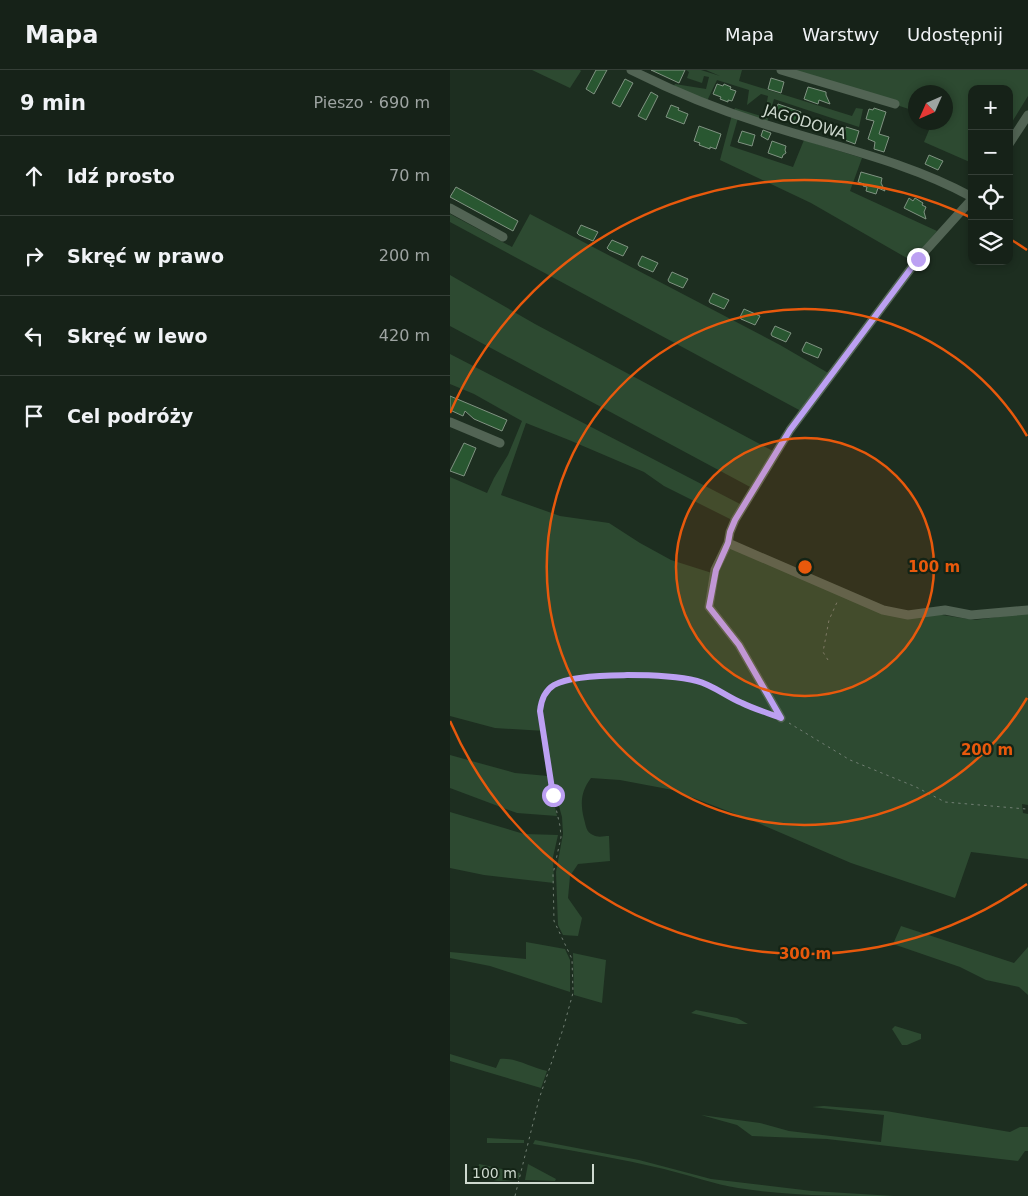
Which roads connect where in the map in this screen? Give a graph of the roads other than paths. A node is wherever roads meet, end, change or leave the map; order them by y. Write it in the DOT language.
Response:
graph roads {
  1 [pos="631,70"];
  2 [pos="781,70"];
  3 [pos="895,104"];
  4 [pos="1028,115"];
  5 [pos="1013,138"];
  6 [pos="968,196"];
  7 [pos="968,203"];
  8 [pos="450,208"];
  9 [pos="503,236"];
  10 [pos="450,422"];
  11 [pos="500,444"];
  12 [pos="728,543"];
  13 [pos="1028,610"];
  14 [pos="781,718"];
  1 -- 6 [label="street, JAGODOWA"];
  2 -- 3 [label="street"];
  4 -- 5 [label="street"];
  7 -- 12 [label="street"];
  8 -- 9 [label="street"];
  10 -- 11 [label="street"];
  12 -- 13 [label="street"];
  12 -- 14 [label="street"];
}
